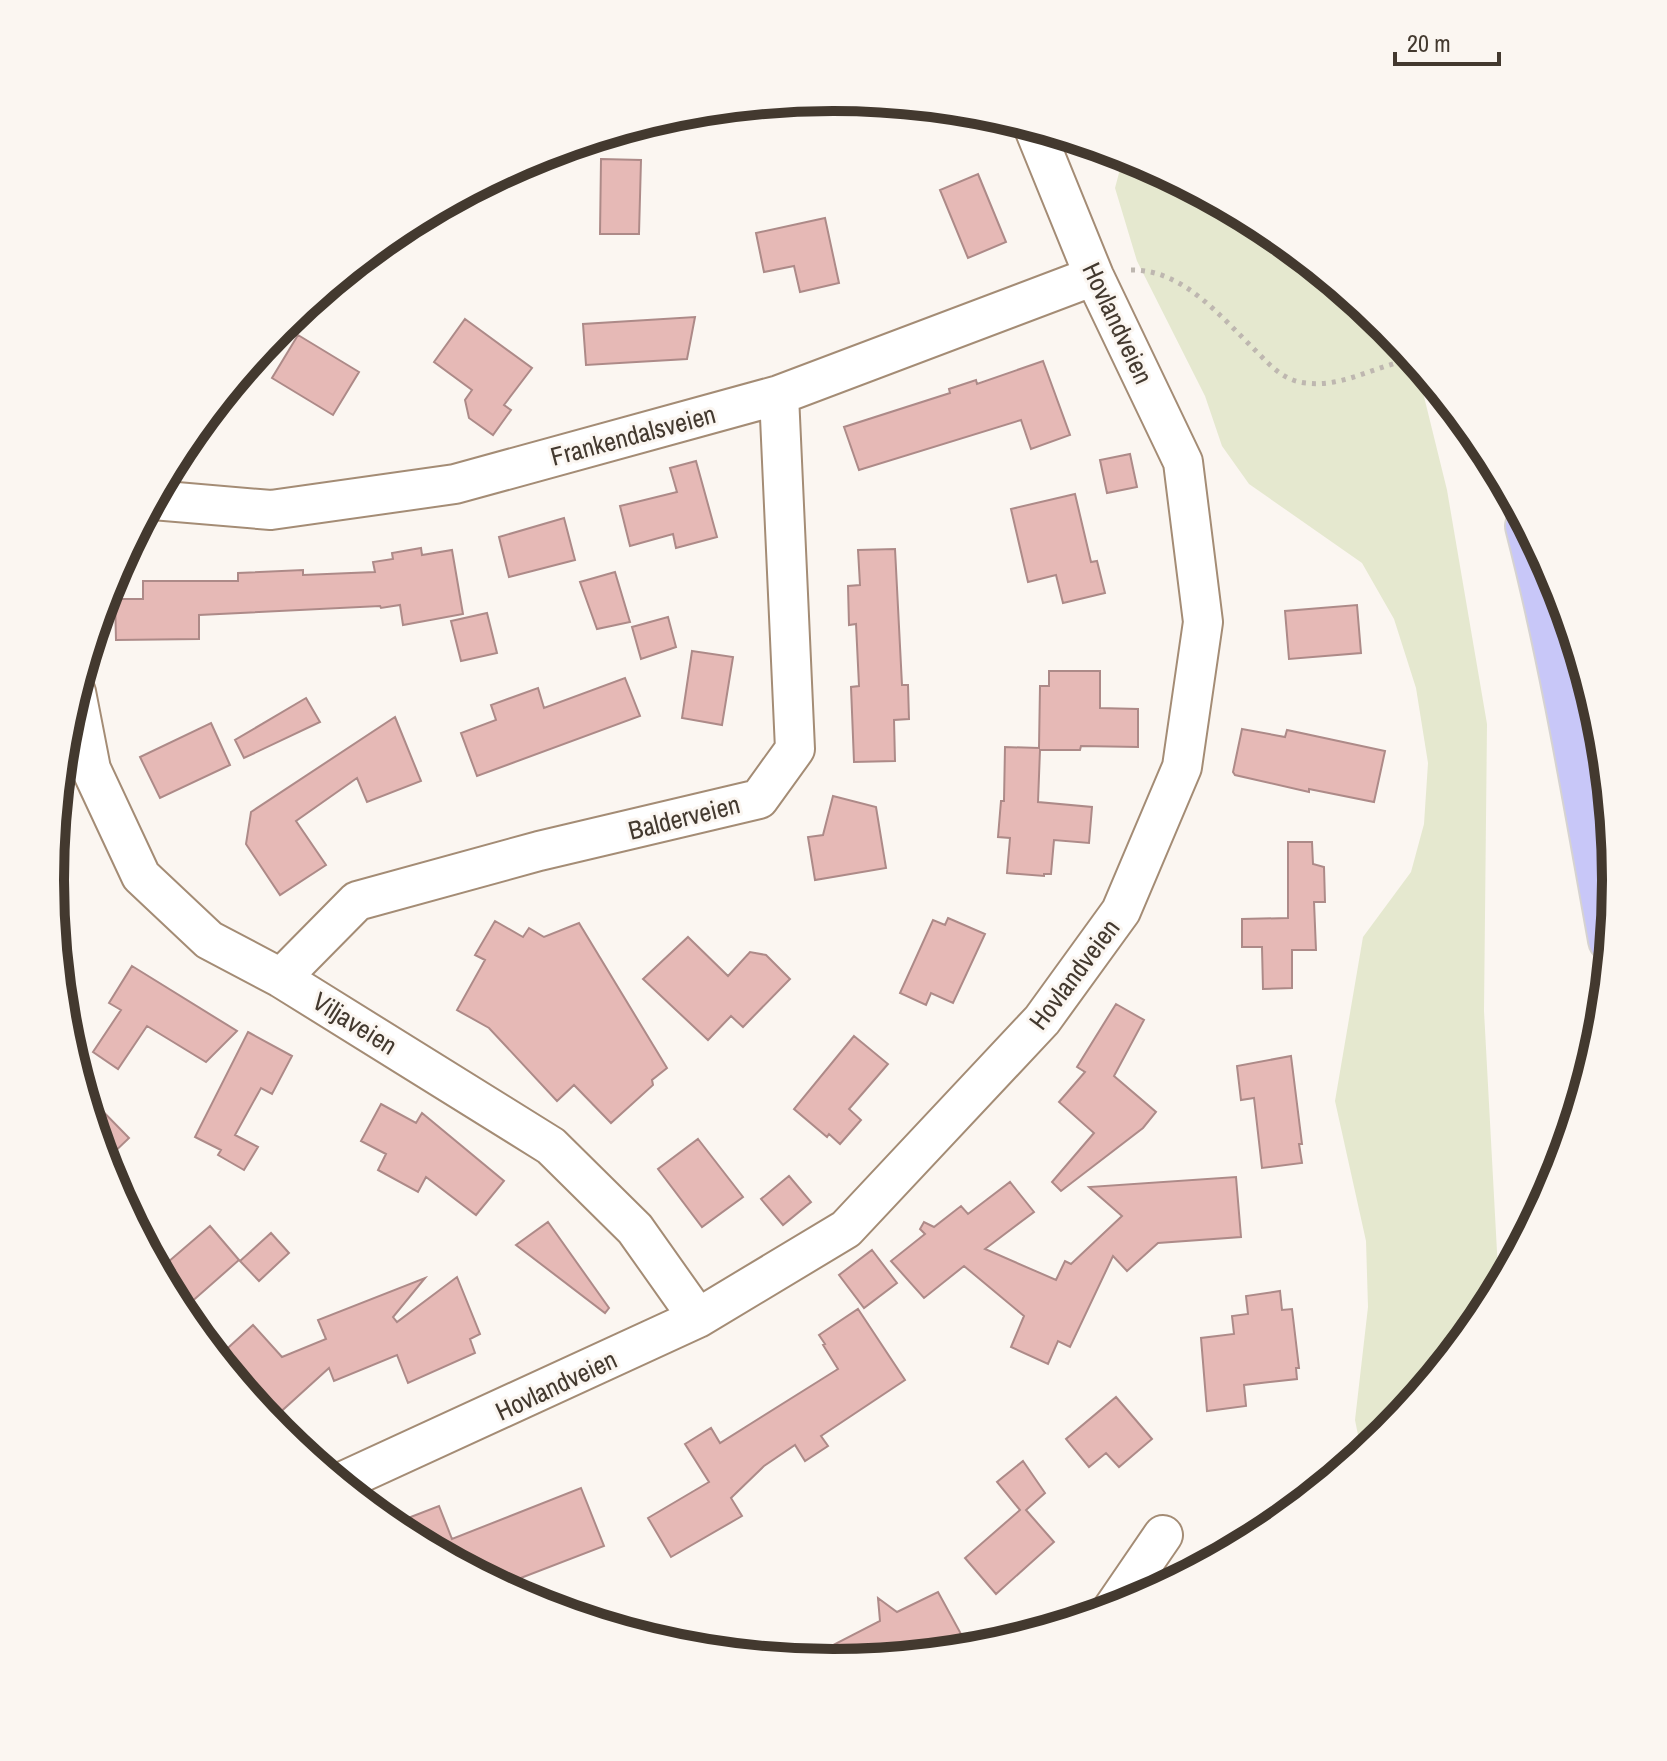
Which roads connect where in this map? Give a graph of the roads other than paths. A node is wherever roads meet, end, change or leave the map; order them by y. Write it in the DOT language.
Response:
graph roads {
  1 [pos="1038,139"];
  2 [pos="1094,276"];
  3 [pos="779,395"];
  4 [pos="164,501"];
  5 [pos="1543,583"];
  6 [pos="81,720"];
  7 [pos="1602,894"];
  8 [pos="281,978"];
  9 [pos="698,1318"];
  10 [pos="349,1478"];
  11 [pos="1163,1535"];
  12 [pos="1124,1593"];
  1 -- 2 [label="street, Hovlandveien"];
  2 -- 3 [label="street, Frankendalsveien"];
  2 -- 9 [label="street, Hovlandveien"];
  3 -- 4 [label="street, Frankendalsveien"];
  3 -- 8 [label="street, Balderveien"];
  5 -- 7 [label="highway"];
  6 -- 8 [label="street, Viljaveien"];
  8 -- 9 [label="street, Viljaveien"];
  9 -- 10 [label="street, Hovlandveien"];
  11 -- 12 [label="street"];
}
